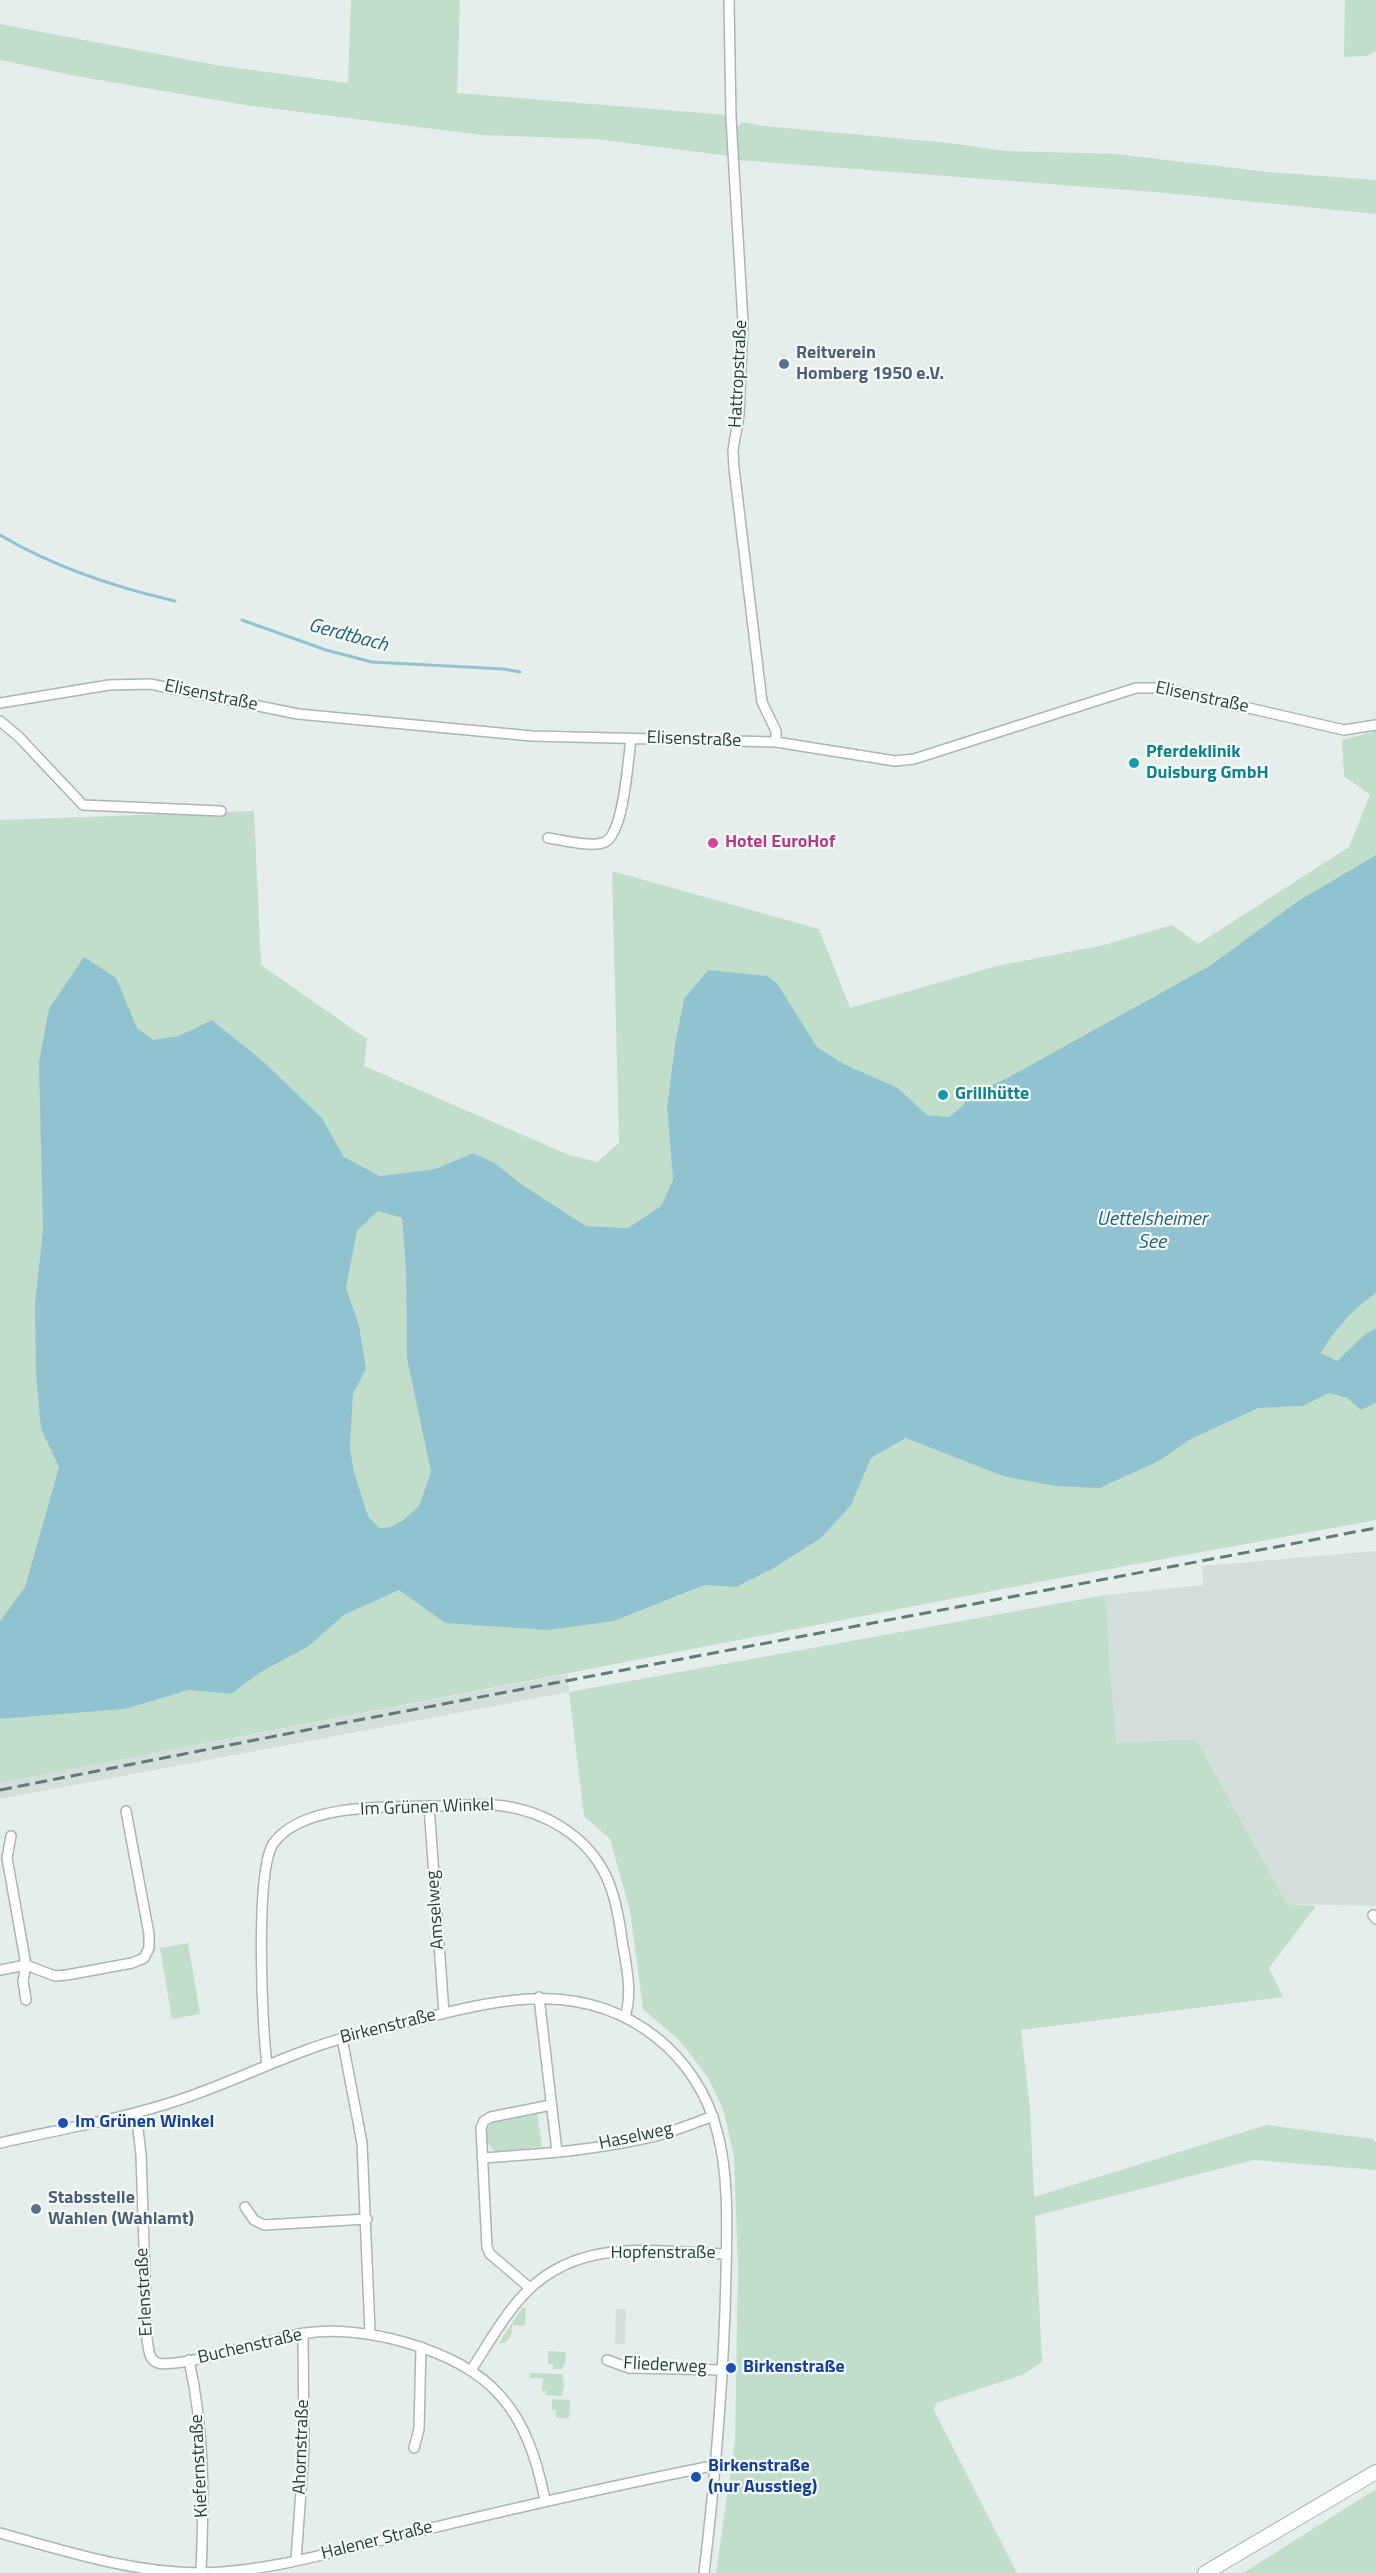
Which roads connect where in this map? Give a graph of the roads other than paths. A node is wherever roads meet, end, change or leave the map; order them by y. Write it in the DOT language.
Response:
graph roads {
  1 [pos="729,0"];
  2 [pos="0,703"];
  3 [pos="0,721"];
  4 [pos="1376,724"];
  5 [pos="631,739"];
  6 [pos="776,742"];
  7 [pos="221,811"];
  8 [pos="548,838"];
  9 [pos="429,1806"];
  10 [pos="126,1811"];
  11 [pos="11,1836"];
  12 [pos="26,1965"];
  13 [pos="0,1970"];
  14 [pos="540,1997"];
  15 [pos="26,2000"];
  16 [pos="444,2013"];
  17 [pos="625,2016"];
  18 [pos="342,2038"];
  19 [pos="267,2065"];
  20 [pos="551,2105"];
  21 [pos="136,2113"];
  22 [pos="713,2116"];
  23 [pos="0,2143"];
  24 [pos="557,2152"];
  25 [pos="482,2158"];
  26 [pos="245,2207"];
  27 [pos="367,2219"];
  28 [pos="726,2254"];
  29 [pos="530,2288"];
  30 [pos="370,2332"];
  31 [pos="303,2333"];
  32 [pos="421,2347"];
  33 [pos="189,2360"];
  34 [pos="607,2360"];
  35 [pos="154,2362"];
  36 [pos="472,2370"];
  37 [pos="724,2370"];
  38 [pos="414,2448"];
  39 [pos="717,2465"];
  40 [pos="1376,2472"];
  41 [pos="545,2500"];
  42 [pos="0,2534"];
  43 [pos="296,2560"];
  44 [pos="252,2571"];
  45 [pos="201,2572"];
  46 [pos="704,2573"];
  47 [pos="1205,2573"];
  1 -- 6 [label="street, Hattropstraße"];
  2 -- 5 [label="street, Elisenstraße"];
  3 -- 7 [label="street"];
  4 -- 6 [label="street, Elisenstraße"];
  5 -- 6 [label="street, Elisenstraße"];
  5 -- 8 [label="street"];
  9 -- 16 [label="street, Amselweg"];
  9 -- 17 [label="street, Im Grünen Winkel"];
  9 -- 19 [label="street, Im Grünen Winkel"];
  10 -- 12 [label="street"];
  11 -- 12 [label="street"];
  12 -- 13 [label="street"];
  12 -- 15 [label="street"];
  14 -- 16 [label="street, Birkenstraße"];
  14 -- 17 [label="street, Birkenstraße"];
  14 -- 20 [label="street"];
  16 -- 18 [label="street, Birkenstraße"];
  17 -- 22 [label="street, Birkenstraße"];
  18 -- 19 [label="street, Birkenstraße"];
  18 -- 27 [label="street"];
  19 -- 21 [label="street, Birkenstraße"];
  20 -- 24 [label="street"];
  20 -- 25 [label="street"];
  21 -- 23 [label="street, Birkenstraße"];
  21 -- 35 [label="street, Erlenstraße"];
  22 -- 24 [label="street, Haselweg"];
  22 -- 28 [label="street, Birkenstraße"];
  24 -- 25 [label="street, Haselweg"];
  25 -- 29 [label="street"];
  26 -- 27 [label="street"];
  27 -- 30 [label="street"];
  28 -- 29 [label="street, Hopfenstraße"];
  28 -- 37 [label="street, Birkenstraße"];
  29 -- 36 [label="street, Hopfenstraße"];
  30 -- 31 [label="street, Buchenstraße"];
  30 -- 32 [label="street, Buchenstraße"];
  31 -- 33 [label="street, Buchenstraße"];
  31 -- 43 [label="street, Ahornstraße"];
  32 -- 36 [label="street, Buchenstraße"];
  32 -- 38 [label="street"];
  33 -- 35 [label="street, Buchenstraße"];
  33 -- 45 [label="street, Kiefernstraße"];
  34 -- 37 [label="street, Fliederweg"];
  36 -- 41 [label="street, Buchenstraße"];
  37 -- 39 [label="street, Birkenstraße"];
  39 -- 41 [label="street, Halener Straße"];
  39 -- 46 [label="street, Birkenstraße"];
  40 -- 47 [label="main road"];
  41 -- 43 [label="street, Halener Straße"];
  42 -- 45 [label="street, Halener Straße"];
  43 -- 44 [label="street, Halener Straße"];
  44 -- 45 [label="street, Halener Straße"];
}
